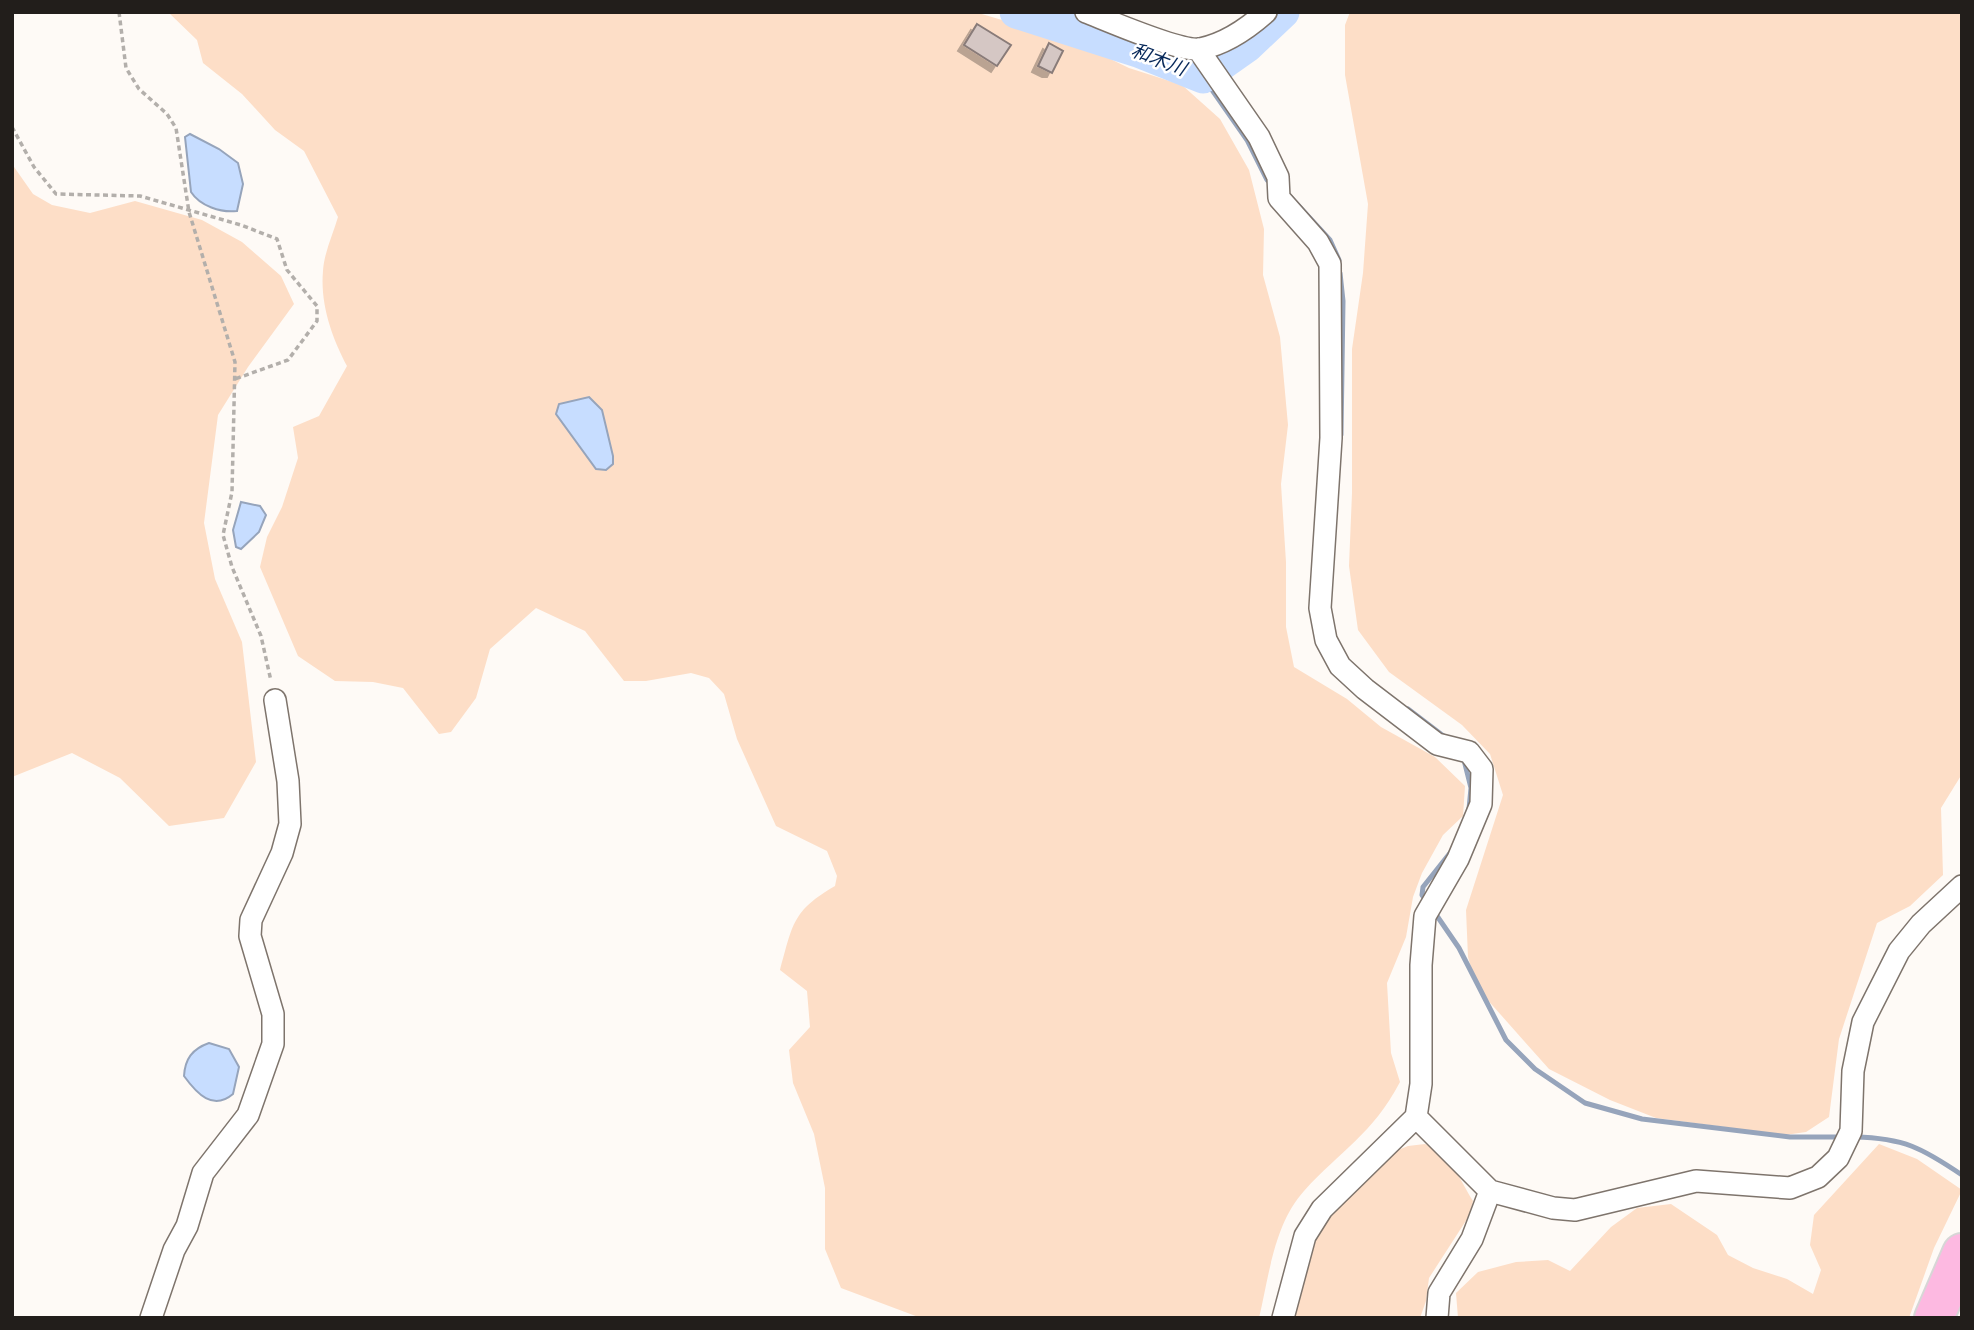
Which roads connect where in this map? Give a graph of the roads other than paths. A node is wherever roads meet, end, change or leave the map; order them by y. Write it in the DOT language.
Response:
graph roads {
  1 [pos="1086,12"];
  2 [pos="1266,12"];
  3 [pos="1201,53"];
  4 [pos="275,701"];
  5 [pos="1962,886"];
  6 [pos="1416,1117"];
  7 [pos="1490,1191"];
  8 [pos="1962,1253"];
  9 [pos="151,1318"];
  10 [pos="1283,1318"];
  11 [pos="1437,1318"];
  12 [pos="1934,1318"];
  1 -- 3 [label="street"];
  2 -- 3 [label="street"];
  3 -- 6 [label="street"];
  4 -- 9 [label="street"];
  5 -- 7 [label="street"];
  6 -- 7 [label="street"];
  6 -- 10 [label="street"];
  7 -- 11 [label="street"];
  8 -- 12 [label="highway"];
}
